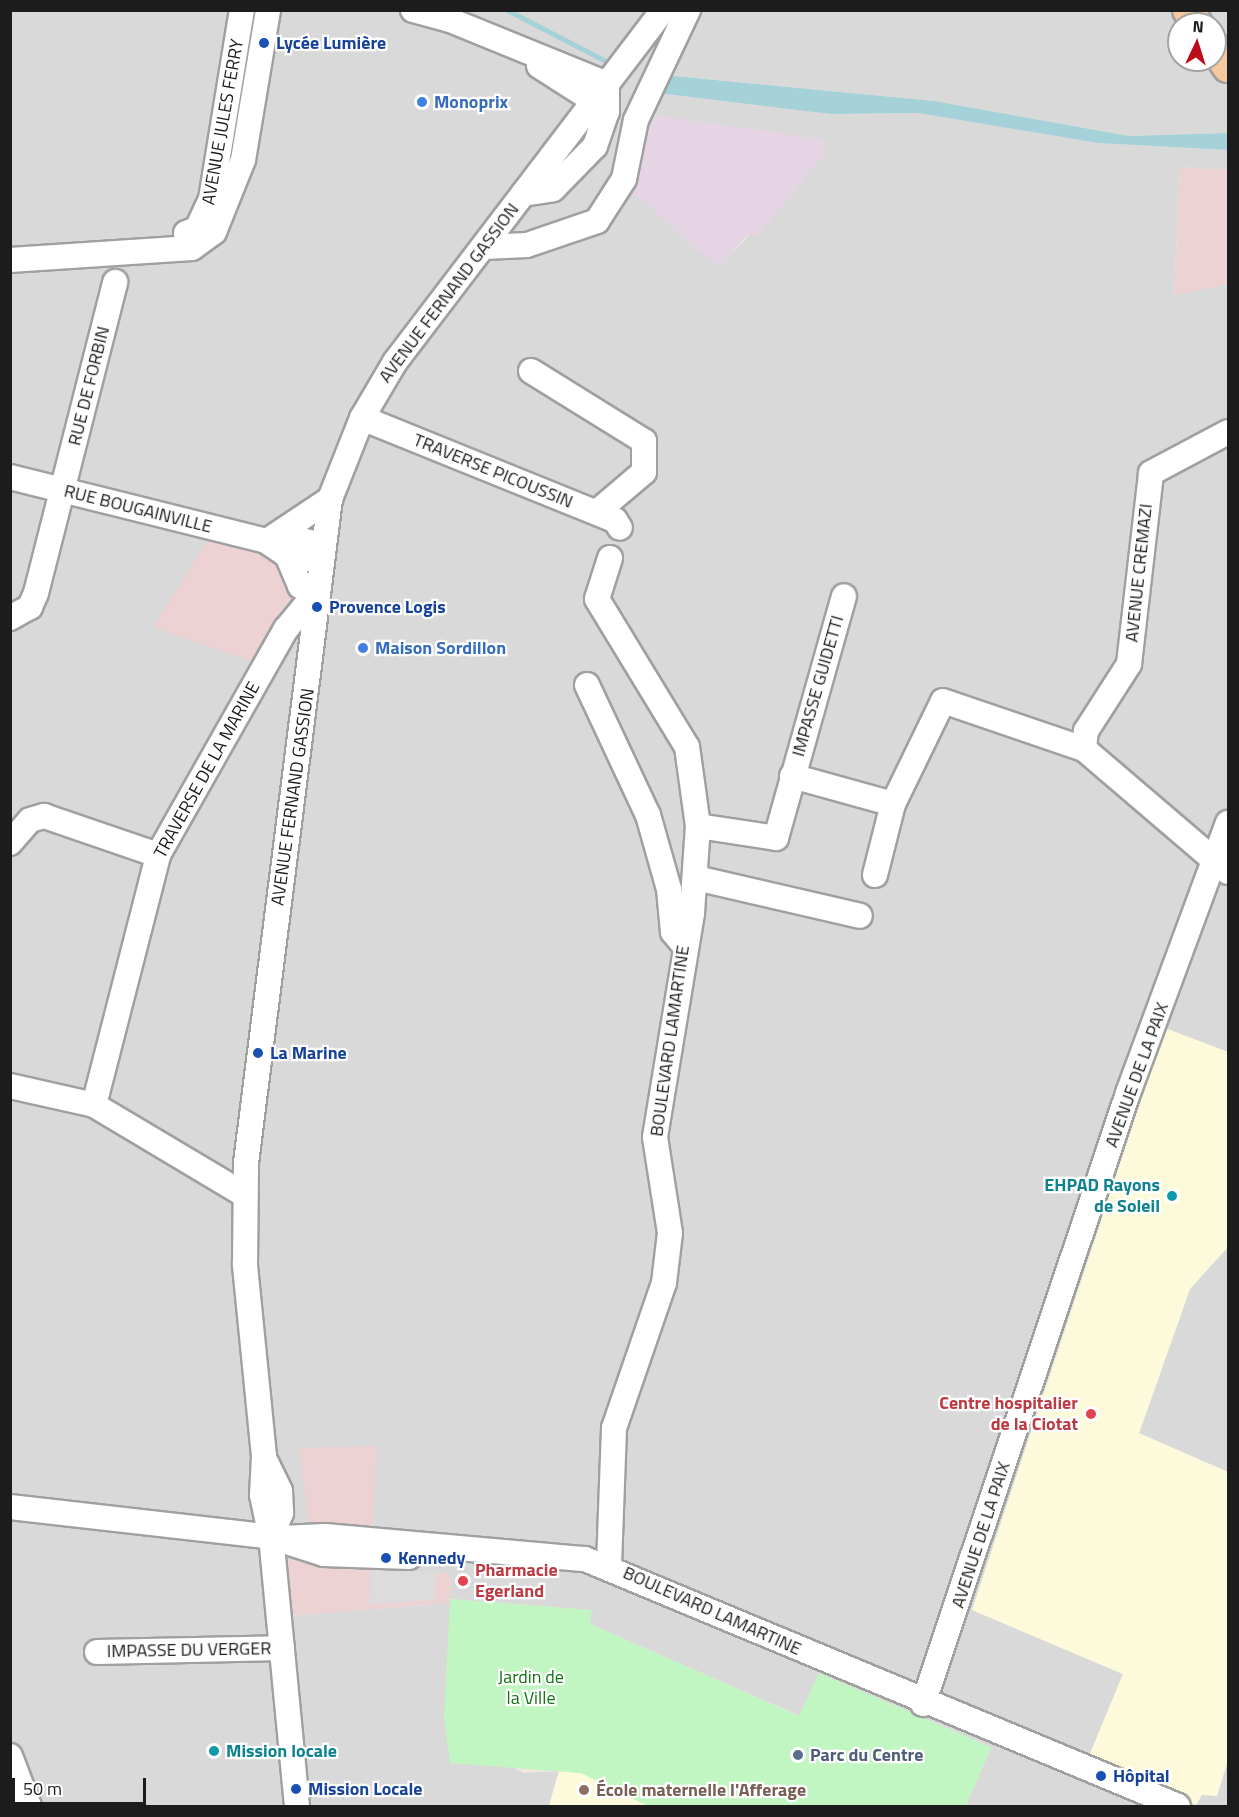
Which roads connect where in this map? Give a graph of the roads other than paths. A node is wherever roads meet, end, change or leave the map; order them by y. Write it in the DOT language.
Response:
graph roads {
  1 [pos="242,10"];
  2 [pos="268,10"];
  3 [pos="412,10"];
  4 [pos="663,10"];
  5 [pos="688,10"];
  6 [pos="600,92"];
  7 [pos="484,247"];
  8 [pos="90,254"];
  9 [pos="10,260"];
  10 [pos="115,282"];
  11 [pos="531,371"];
  12 [pos="362,418"];
  13 [pos="1228,432"];
  14 [pos="10,477"];
  15 [pos="63,490"];
  16 [pos="330,499"];
  17 [pos="597,512"];
  18 [pos="620,528"];
  19 [pos="277,544"];
  20 [pos="321,553"];
  21 [pos="610,558"];
  22 [pos="318,590"];
  23 [pos="844,596"];
  24 [pos="10,618"];
  25 [pos="587,685"];
  26 [pos="1084,749"];
  27 [pos="792,776"];
  28 [pos="893,804"];
  29 [pos="1228,823"];
  30 [pos="698,826"];
  31 [pos="10,843"];
  32 [pos="158,855"];
  33 [pos="1221,867"];
  34 [pos="875,875"];
  35 [pos="696,878"];
  36 [pos="860,916"];
  37 [pos="683,944"];
  38 [pos="10,1086"];
  39 [pos="94,1105"];
  40 [pos="245,1195"];
  41 [pos="10,1507"];
  42 [pos="276,1538"];
  43 [pos="609,1565"];
  44 [pos="282,1648"];
  45 [pos="97,1652"];
  46 [pos="923,1704"];
  47 [pos="10,1756"];
  48 [pos="1128,1797"];
  49 [pos="29,1806"];
  50 [pos="297,1806"];
  51 [pos="1178,1806"];
  1 -- 8 [label="street, AVENUE JULES FERRY"];
  2 -- 8 [label="street, AVENUE JULES FERRY"];
  3 -- 6 [label="street"];
  4 -- 6 [label="street, AVENUE FERNAND GASSION"];
  5 -- 7 [label="street"];
  6 -- 7 [label="street, AVENUE FERNAND GASSION"];
  7 -- 12 [label="street, AVENUE FERNAND GASSION"];
  8 -- 9 [label="street, AVENUE JULES FERRY"];
  10 -- 15 [label="street, RUE DE FORBIN"];
  11 -- 17 [label="street"];
  12 -- 16 [label="street, AVENUE FERNAND GASSION"];
  12 -- 17 [label="street, TRAVERSE PICOUSSIN"];
  13 -- 26 [label="street, AVENUE CREMAZI"];
  14 -- 15 [label="street, RUE BOUGAINVILLE"];
  15 -- 19 [label="street, RUE BOUGAINVILLE"];
  15 -- 24 [label="street, RUE DE FORBIN"];
  16 -- 19 [label="street"];
  16 -- 20 [label="street, AVENUE FERNAND GASSION"];
  17 -- 18 [label="street, TRAVERSE PICOUSSIN"];
  19 -- 20 [label="street, RUE BOUGAINVILLE"];
  19 -- 22 [label="street"];
  20 -- 22 [label="street, AVENUE FERNAND GASSION"];
  21 -- 30 [label="street"];
  22 -- 32 [label="street, TRAVERSE DE LA MARINE"];
  22 -- 40 [label="street, AVENUE FERNAND GASSION"];
  23 -- 27 [label="street, IMPASSE GUIDETTI"];
  25 -- 37 [label="street"];
  26 -- 28 [label="street"];
  26 -- 33 [label="street"];
  27 -- 28 [label="street"];
  27 -- 30 [label="street, IMPASSE GUIDETTI"];
  28 -- 34 [label="street"];
  29 -- 33 [label="street, AVENUE DE LA PAIX"];
  30 -- 35 [label="street, BOULEVARD LAMARTINE"];
  31 -- 32 [label="street"];
  32 -- 39 [label="street, TRAVERSE DE LA MARINE"];
  33 -- 46 [label="street, AVENUE DE LA PAIX"];
  35 -- 36 [label="street"];
  35 -- 37 [label="street, BOULEVARD LAMARTINE"];
  37 -- 43 [label="street, BOULEVARD LAMARTINE"];
  38 -- 39 [label="street"];
  39 -- 40 [label="street"];
  40 -- 42 [label="street, AVENUE FERNAND GASSION"];
  41 -- 42 [label="street"];
  42 -- 43 [label="street"];
  42 -- 44 [label="street, AVENUE FERNAND GASSION"];
  43 -- 46 [label="street, BOULEVARD LAMARTINE"];
  44 -- 45 [label="street, IMPASSE DU VERGER"];
  44 -- 50 [label="street, AVENUE FERNAND GASSION"];
  46 -- 48 [label="street, BOULEVARD LAMARTINE"];
  47 -- 49 [label="street"];
  48 -- 51 [label="street, BOULEVARD LAMARTINE"];
}
